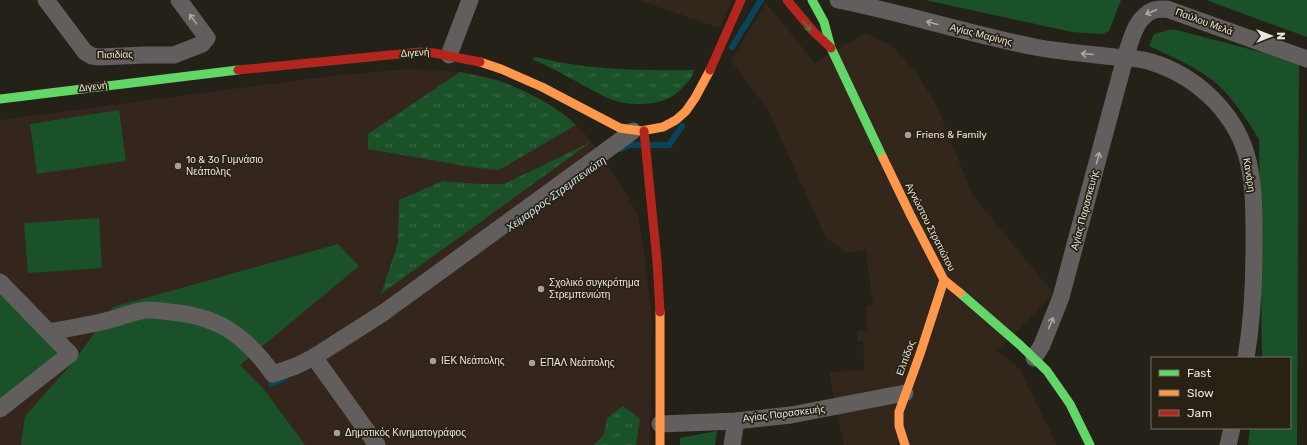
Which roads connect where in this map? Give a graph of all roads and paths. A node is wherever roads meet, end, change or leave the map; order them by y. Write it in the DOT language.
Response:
graph roads {
  1 [pos="46,0"];
  2 [pos="179,0"];
  3 [pos="470,0"];
  4 [pos="741,0"];
  5 [pos="787,0"];
  6 [pos="812,0"];
  7 [pos="838,0"];
  8 [pos="831,48"];
  9 [pos="449,54"];
  10 [pos="1125,58"];
  11 [pos="1307,59"];
  12 [pos="0,99"];
  13 [pos="638,131"];
  14 [pos="944,280"];
  15 [pos="0,282"];
  16 [pos="89,325"];
  17 [pos="49,332"];
  18 [pos="70,354"];
  19 [pos="314,357"];
  20 [pos="1246,357"];
  21 [pos="1034,358"];
  22 [pos="905,393"];
  23 [pos="0,409"];
  24 [pos="736,421"];
  25 [pos="660,424"];
  26 [pos="1232,429"];
  27 [pos="377,445"];
  28 [pos="660,445"];
  29 [pos="732,445"];
  30 [pos="904,445"];
  31 [pos="1090,445"];
  32 [pos="1228,445"];
  1 -- 2 [label="street, Πισιδίας, one-way"];
  3 -- 9 [label="street"];
  4 -- 13 [label="street, Διγενή"];
  5 -- 8 [label="street, one-way"];
  6 -- 8 [label="street, Αγνώστου Στρατιώτου"];
  10 -- 7 [label="street, Αγίας Μαρίνης, one-way"];
  8 -- 14 [label="street, Αγνώστου Στρατιώτου"];
  9 -- 12 [label="street, Διγενή"];
  9 -- 13 [label="street, Διγενή"];
  11 -- 10 [label="street, Παύλου Μελά, one-way"];
  10 -- 20 [label="street, Κανάρη"];
  21 -- 10 [label="street, Αγίας Παρασκευής, one-way"];
  13 -- 19 [label="street"];
  13 -- 25 [label="street"];
  14 -- 21 [label="street, Αγνώστου Στρατιώτου"];
  14 -- 22 [label="street, Ελπίδος"];
  15 -- 17 [label="street"];
  16 -- 17 [label="street"];
  16 -- 18 [label="street"];
  16 -- 19 [label="street"];
  17 -- 18 [label="street"];
  18 -- 23 [label="street"];
  19 -- 27 [label="street"];
  21 -- 31 [label="street, Αγνώστου Στρατιώτου"];
  22 -- 24 [label="street, Αγίας Παρασκευής"];
  22 -- 30 [label="street, Ελπίδος"];
  24 -- 25 [label="street, Αγίας Παρασκευής"];
  24 -- 29 [label="street"];
  25 -- 28 [label="street"];
  26 -- 32 [label="street"];
}
